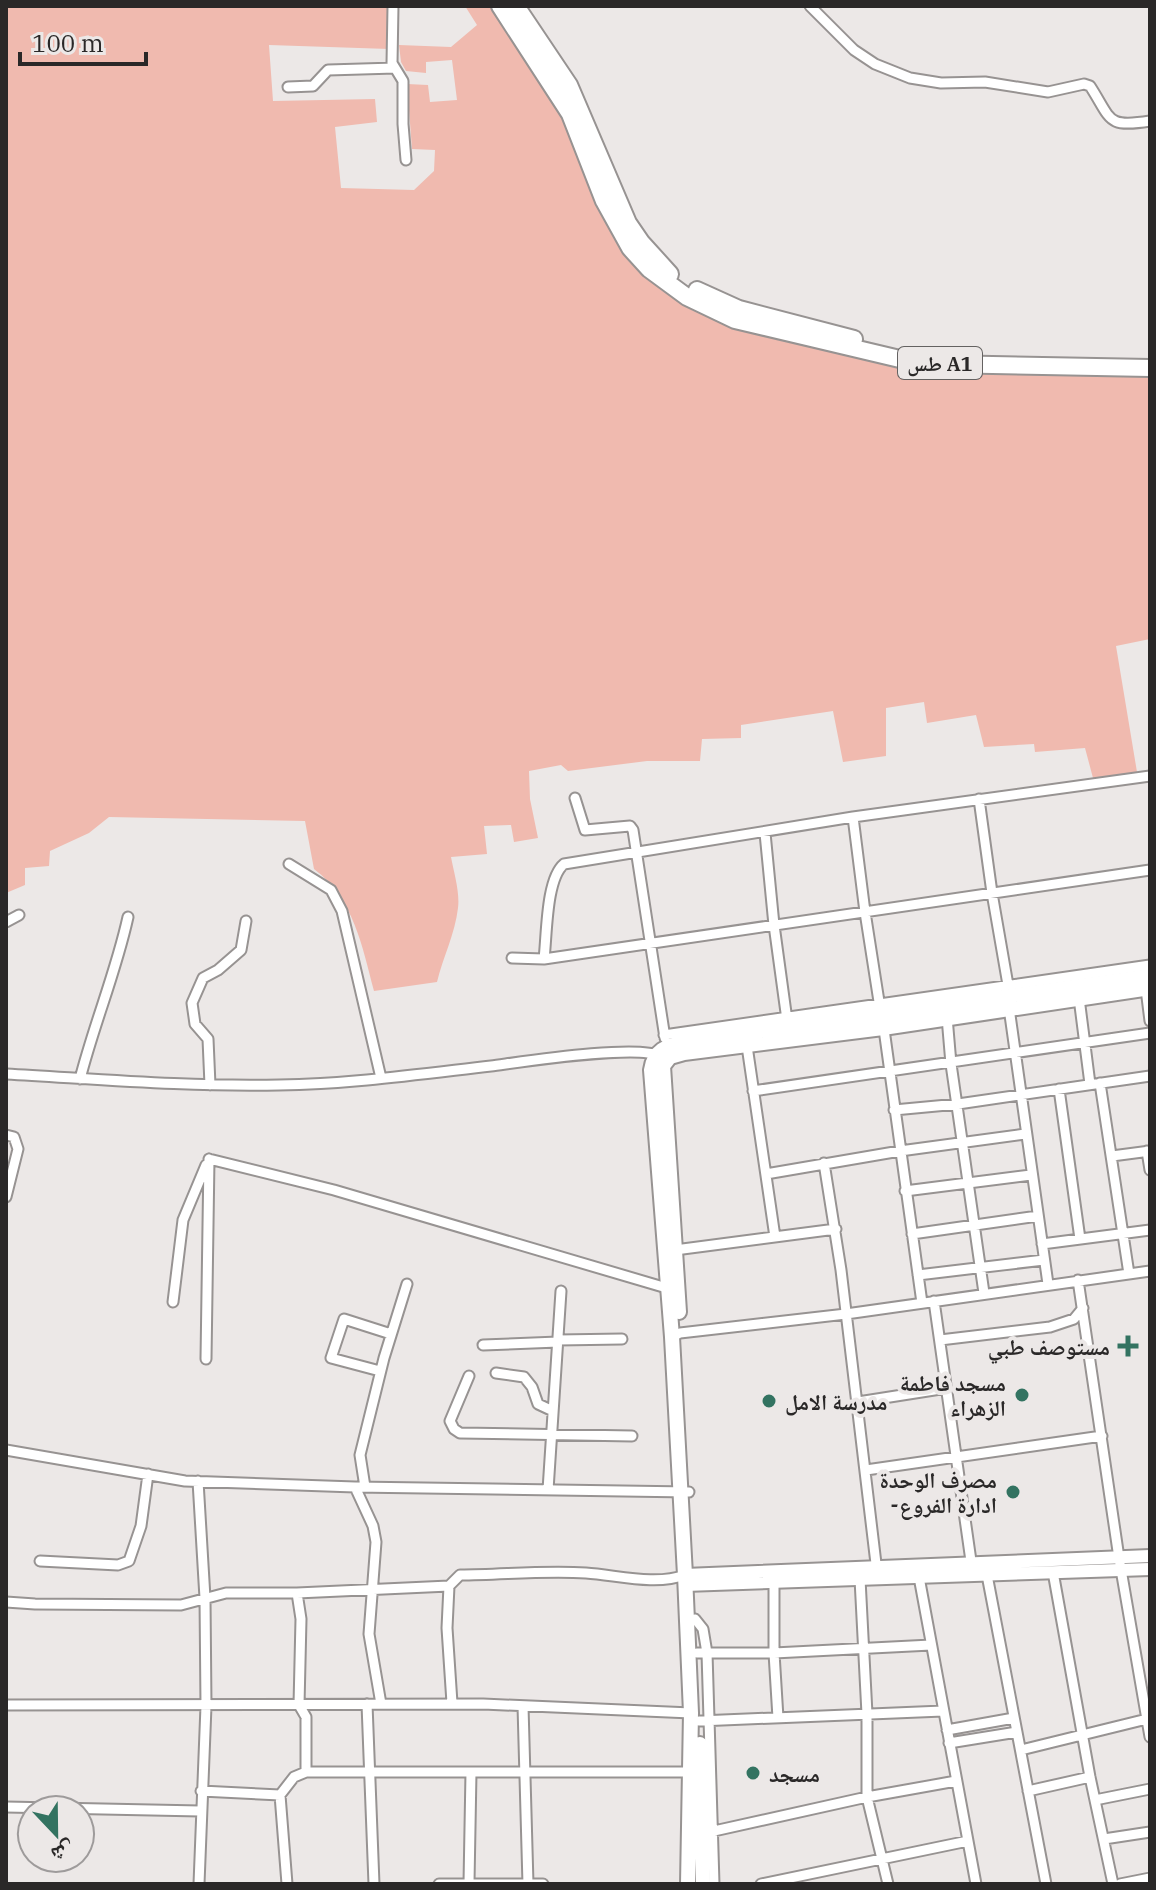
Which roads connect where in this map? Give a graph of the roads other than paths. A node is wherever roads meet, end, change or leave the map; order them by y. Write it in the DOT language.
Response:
graph roads {
  1 [pos="393,6"];
  2 [pos="500,6"];
  3 [pos="516,6"];
  4 [pos="810,6"];
  5 [pos="395,68"];
  6 [pos="288,87"];
  7 [pos="1150,121"];
  8 [pos="406,160"];
  9 [pos="1150,357"];
  10 [pos="1150,368"];
  11 [pos="1150,776"];
  12 [pos="575,798"];
  13 [pos="979,799"];
  14 [pos="853,817"];
  15 [pos="765,833"];
  16 [pos="638,852"];
  17 [pos="289,864"];
  18 [pos="1150,870"];
  19 [pos="992,893"];
  20 [pos="865,912"];
  21 [pos="19,915"];
  22 [pos="128,917"];
  23 [pos="246,921"];
  24 [pos="6,922"];
  25 [pos="774,925"];
  26 [pos="650,942"];
  27 [pos="512,958"];
  28 [pos="544,959"];
  29 [pos="1150,965"];
  30 [pos="1149,984"];
  31 [pos="1008,985"];
  32 [pos="1079,998"];
  33 [pos="1009,1008"];
  34 [pos="882,1015"];
  35 [pos="947,1017"];
  36 [pos="1150,1021"];
  37 [pos="788,1023"];
  38 [pos="1150,1033"];
  39 [pos="1085,1043"];
  40 [pos="747,1046"];
  41 [pos="664,1051"];
  42 [pos="1015,1054"];
  43 [pos="951,1064"];
  44 [pos="888,1071"];
  45 [pos="6,1074"];
  46 [pos="1150,1076"];
  47 [pos="381,1078"];
  48 [pos="80,1079"];
  49 [pos="1095,1084"];
  50 [pos="210,1085"];
  51 [pos="1059,1089"];
  52 [pos="753,1091"];
  53 [pos="1021,1095"];
  54 [pos="958,1104"];
  55 [pos="894,1110"];
  56 [pos="1025,1134"];
  57 [pos="6,1135"];
  58 [pos="964,1142"];
  59 [pos="900,1151"];
  60 [pos="1148,1151"];
  61 [pos="1112,1156"];
  62 [pos="209,1159"];
  63 [pos="824,1163"];
  64 [pos="1150,1170"];
  65 [pos="766,1174"];
  66 [pos="1031,1175"];
  67 [pos="970,1183"];
  68 [pos="905,1191"];
  69 [pos="7,1192"];
  70 [pos="1038,1216"];
  71 [pos="976,1225"];
  72 [pos="836,1229"];
  73 [pos="1150,1230"];
  74 [pos="912,1234"];
  75 [pos="1123,1234"];
  76 [pos="775,1237"];
  77 [pos="1080,1239"];
  78 [pos="1042,1244"];
  79 [pos="675,1250"];
  80 [pos="1044,1260"];
  81 [pos="981,1267"];
  82 [pos="1150,1271"];
  83 [pos="1129,1274"];
  84 [pos="918,1275"];
  85 [pos="1078,1280"];
  86 [pos="407,1284"];
  87 [pos="1048,1284"];
  88 [pos="672,1290"];
  89 [pos="561,1291"];
  90 [pos="984,1293"];
  91 [pos="934,1301"];
  92 [pos="173,1302"];
  93 [pos="922,1303"];
  94 [pos="1083,1308"];
  95 [pos="846,1314"];
  96 [pos="391,1334"];
  97 [pos="676,1335"];
  98 [pos="622,1339"];
  99 [pos="940,1340"];
  100 [pos="558,1341"];
  101 [pos="483,1345"];
  102 [pos="206,1359"];
  103 [pos="380,1371"];
  104 [pos="496,1373"];
  105 [pos="469,1376"];
  106 [pos="947,1388"];
  107 [pos="858,1402"];
  108 [pos="553,1411"];
  109 [pos="551,1434"];
  110 [pos="632,1436"];
  111 [pos="1102,1436"];
  112 [pos="6,1450"];
  113 [pos="957,1456"];
  114 [pos="866,1470"];
  115 [pos="148,1474"];
  116 [pos="198,1481"];
  117 [pos="360,1487"];
  118 [pos="548,1490"];
  119 [pos="685,1493"];
  120 [pos="1150,1556"];
  121 [pos="40,1561"];
  122 [pos="971,1561"];
  123 [pos="1120,1564"];
  124 [pos="1150,1569"];
  125 [pos="877,1572"];
  126 [pos="1053,1572"];
  127 [pos="987,1575"];
  128 [pos="919,1577"];
  129 [pos="686,1579"];
  130 [pos="860,1579"];
  131 [pos="774,1582"];
  132 [pos="449,1586"];
  133 [pos="374,1588"];
  134 [pos="297,1593"];
  135 [pos="205,1598"];
  136 [pos="6,1602"];
  137 [pos="931,1645"];
  138 [pos="864,1649"];
  139 [pos="702,1653"];
  140 [pos="774,1653"];
  141 [pos="452,1703"];
  142 [pos="367,1704"];
  143 [pos="381,1704"];
  144 [pos="6,1705"];
  145 [pos="299,1705"];
  146 [pos="206,1706"];
  147 [pos="523,1706"];
  148 [pos="943,1711"];
  149 [pos="867,1714"];
  150 [pos="700,1718"];
  151 [pos="778,1718"];
  152 [pos="1014,1718"];
  153 [pos="1149,1729"];
  154 [pos="947,1730"];
  155 [pos="1017,1732"];
  156 [pos="1084,1734"];
  157 [pos="949,1743"];
  158 [pos="1021,1750"];
  159 [pos="306,1772"];
  160 [pos="369,1772"];
  161 [pos="471,1772"];
  162 [pos="525,1772"];
  163 [pos="690,1772"];
  164 [pos="1090,1777"];
  165 [pos="956,1781"];
  166 [pos="1150,1789"];
  167 [pos="201,1791"];
  168 [pos="1028,1791"];
  169 [pos="280,1795"];
  170 [pos="867,1797"];
  171 [pos="1095,1800"];
  172 [pos="6,1807"];
  173 [pos="200,1811"];
  174 [pos="1150,1832"];
  175 [pos="706,1833"];
  176 [pos="1104,1839"];
  177 [pos="968,1841"];
  178 [pos="883,1860"];
  179 [pos="822,1873"];
  180 [pos="1150,1878"];
  181 [pos="469,1883"];
  182 [pos="199,1884"];
  183 [pos="287,1884"];
  184 [pos="374,1884"];
  185 [pos="439,1884"];
  186 [pos="528,1884"];
  187 [pos="543,1884"];
  188 [pos="688,1884"];
  189 [pos="703,1884"];
  190 [pos="714,1884"];
  191 [pos="761,1884"];
  192 [pos="825,1884"];
  193 [pos="888,1884"];
  194 [pos="976,1884"];
  195 [pos="1046,1884"];
  196 [pos="1113,1884"];
  197 [pos="1120,1884"];
  1 -- 5 [label="street"];
  2 -- 10 [label="highway, طس A1"];
  3 -- 9 [label="highway, طس A1"];
  4 -- 7 [label="street"];
  5 -- 6 [label="street"];
  5 -- 8 [label="street"];
  11 -- 13 [label="street"];
  12 -- 16 [label="street"];
  13 -- 14 [label="street"];
  13 -- 19 [label="street"];
  14 -- 15 [label="street"];
  14 -- 20 [label="street"];
  15 -- 16 [label="street"];
  15 -- 25 [label="street"];
  16 -- 26 [label="street"];
  16 -- 28 [label="street"];
  17 -- 47 [label="street"];
  18 -- 19 [label="street"];
  19 -- 20 [label="street"];
  19 -- 31 [label="street"];
  20 -- 25 [label="street"];
  20 -- 34 [label="street"];
  21 -- 24 [label="street"];
  22 -- 48 [label="street"];
  23 -- 50 [label="street"];
  25 -- 26 [label="street"];
  25 -- 37 [label="street"];
  26 -- 28 [label="street"];
  26 -- 41 [label="street"];
  27 -- 28 [label="street"];
  29 -- 31 [label="street"];
  30 -- 32 [label="main road"];
  30 -- 34 [label="main road"];
  30 -- 36 [label="street"];
  31 -- 34 [label="street"];
  32 -- 33 [label="main road"];
  32 -- 39 [label="street"];
  33 -- 35 [label="main road"];
  33 -- 42 [label="street"];
  34 -- 35 [label="main road"];
  34 -- 37 [label="main road"];
  34 -- 40 [label="main road"];
  34 -- 44 [label="street"];
  35 -- 43 [label="street"];
  37 -- 41 [label="main road"];
  38 -- 39 [label="street"];
  39 -- 42 [label="street"];
  39 -- 49 [label="street"];
  40 -- 41 [label="main road"];
  40 -- 52 [label="street"];
  41 -- 47 [label="street"];
  41 -- 79 [label="main road"];
  41 -- 88 [label="main road"];
  42 -- 43 [label="street"];
  42 -- 53 [label="street"];
  43 -- 44 [label="street"];
  43 -- 54 [label="street"];
  44 -- 52 [label="street"];
  44 -- 55 [label="street"];
  45 -- 48 [label="street"];
  46 -- 49 [label="street"];
  47 -- 50 [label="street"];
  48 -- 50 [label="street"];
  49 -- 51 [label="street"];
  49 -- 61 [label="street"];
  51 -- 53 [label="street"];
  51 -- 77 [label="street"];
  52 -- 65 [label="street"];
  53 -- 54 [label="street"];
  53 -- 56 [label="street"];
  54 -- 55 [label="street"];
  54 -- 58 [label="street"];
  55 -- 59 [label="street"];
  56 -- 58 [label="street"];
  56 -- 66 [label="street"];
  57 -- 69 [label="street"];
  58 -- 59 [label="street"];
  58 -- 67 [label="street"];
  59 -- 63 [label="street"];
  59 -- 68 [label="street"];
  60 -- 61 [label="street"];
  60 -- 64 [label="street"];
  61 -- 75 [label="street"];
  62 -- 88 [label="street"];
  62 -- 92 [label="street"];
  62 -- 102 [label="street"];
  63 -- 65 [label="street"];
  63 -- 72 [label="street"];
  65 -- 76 [label="street"];
  66 -- 67 [label="street"];
  66 -- 70 [label="street"];
  67 -- 68 [label="street"];
  67 -- 71 [label="street"];
  68 -- 74 [label="street"];
  70 -- 71 [label="street"];
  70 -- 78 [label="street"];
  71 -- 74 [label="street"];
  71 -- 81 [label="street"];
  72 -- 76 [label="street"];
  72 -- 95 [label="street"];
  73 -- 75 [label="street"];
  74 -- 84 [label="street"];
  75 -- 77 [label="street"];
  75 -- 83 [label="street"];
  76 -- 79 [label="street"];
  77 -- 78 [label="street"];
  78 -- 80 [label="street"];
  79 -- 88 [label="main road"];
  80 -- 81 [label="street"];
  80 -- 87 [label="street"];
  81 -- 84 [label="street"];
  81 -- 90 [label="street"];
  82 -- 83 [label="street"];
  83 -- 85 [label="street"];
  84 -- 93 [label="street"];
  85 -- 87 [label="street"];
  85 -- 94 [label="street"];
  86 -- 96 [label="street"];
  87 -- 90 [label="street"];
  88 -- 97 [label="main road"];
  89 -- 100 [label="street"];
  90 -- 91 [label="street"];
  91 -- 93 [label="street"];
  91 -- 99 [label="street"];
  93 -- 95 [label="street"];
  94 -- 99 [label="street"];
  94 -- 111 [label="street"];
  95 -- 97 [label="street"];
  95 -- 107 [label="street"];
  96 -- 103 [label="street"];
  96 -- 103 [label="street"];
  97 -- 119 [label="main road"];
  98 -- 100 [label="street"];
  99 -- 106 [label="street"];
  100 -- 101 [label="street"];
  100 -- 108 [label="street"];
  103 -- 117 [label="street"];
  104 -- 108 [label="street"];
  105 -- 109 [label="street"];
  106 -- 107 [label="street"];
  106 -- 113 [label="street"];
  107 -- 114 [label="street"];
  108 -- 109 [label="street"];
  109 -- 110 [label="street"];
  109 -- 118 [label="street"];
  111 -- 113 [label="street"];
  111 -- 123 [label="street"];
  112 -- 115 [label="street"];
  113 -- 114 [label="street"];
  113 -- 122 [label="street"];
  114 -- 125 [label="street"];
  115 -- 116 [label="street"];
  115 -- 121 [label="street"];
  116 -- 117 [label="street"];
  116 -- 135 [label="street"];
  117 -- 118 [label="street"];
  117 -- 133 [label="street"];
  118 -- 119 [label="street"];
  119 -- 129 [label="main road"];
  120 -- 123 [label="main road"];
  122 -- 123 [label="main road"];
  122 -- 125 [label="main road"];
  123 -- 124 [label="main road"];
  123 -- 126 [label="main road"];
  123 -- 153 [label="street"];
  125 -- 128 [label="main road"];
  125 -- 129 [label="main road"];
  125 -- 130 [label="main road"];
  126 -- 127 [label="main road"];
  126 -- 156 [label="street"];
  127 -- 128 [label="main road"];
  127 -- 152 [label="street"];
  128 -- 137 [label="street"];
  129 -- 131 [label="main road"];
  129 -- 132 [label="street"];
  129 -- 139 [label="main road"];
  129 -- 150 [label="main road"];
  130 -- 131 [label="main road"];
  130 -- 138 [label="street"];
  131 -- 140 [label="street"];
  132 -- 133 [label="street"];
  132 -- 141 [label="street"];
  133 -- 134 [label="street"];
  133 -- 143 [label="street"];
  134 -- 135 [label="street"];
  134 -- 145 [label="street"];
  135 -- 136 [label="street"];
  135 -- 146 [label="street"];
  137 -- 138 [label="street"];
  137 -- 148 [label="street"];
  138 -- 140 [label="street"];
  138 -- 149 [label="street"];
  139 -- 140 [label="street"];
  139 -- 150 [label="main road"];
  140 -- 151 [label="street"];
  141 -- 143 [label="street"];
  141 -- 147 [label="street"];
  142 -- 143 [label="street"];
  142 -- 145 [label="street"];
  142 -- 160 [label="street"];
  144 -- 146 [label="street"];
  145 -- 146 [label="street"];
  145 -- 159 [label="street"];
  146 -- 167 [label="street"];
  147 -- 150 [label="street"];
  147 -- 162 [label="street"];
  148 -- 149 [label="street"];
  148 -- 154 [label="street"];
  149 -- 151 [label="street"];
  149 -- 170 [label="street"];
  150 -- 151 [label="street"];
  150 -- 163 [label="main road"];
  150 -- 175 [label="main road"];
  152 -- 154 [label="street"];
  152 -- 155 [label="street"];
  153 -- 156 [label="street"];
  154 -- 157 [label="street"];
  155 -- 157 [label="street"];
  155 -- 158 [label="street"];
  156 -- 158 [label="street"];
  156 -- 164 [label="street"];
  157 -- 165 [label="street"];
  158 -- 168 [label="street"];
  159 -- 160 [label="street"];
  159 -- 169 [label="street"];
  160 -- 161 [label="street"];
  160 -- 184 [label="street"];
  161 -- 162 [label="street"];
  161 -- 181 [label="street"];
  162 -- 163 [label="street"];
  162 -- 186 [label="street"];
  163 -- 188 [label="main road"];
  164 -- 168 [label="street"];
  164 -- 171 [label="street"];
  165 -- 170 [label="street"];
  165 -- 177 [label="street"];
  166 -- 171 [label="street"];
  167 -- 169 [label="street"];
  167 -- 173 [label="street"];
  168 -- 195 [label="street"];
  169 -- 183 [label="street"];
  170 -- 175 [label="street"];
  170 -- 178 [label="street"];
  171 -- 176 [label="street"];
  172 -- 173 [label="street"];
  173 -- 182 [label="street"];
  174 -- 176 [label="street"];
  175 -- 189 [label="main road"];
  175 -- 190 [label="street"];
  176 -- 196 [label="street"];
  177 -- 178 [label="street"];
  177 -- 194 [label="street"];
  178 -- 179 [label="street"];
  178 -- 193 [label="street"];
  179 -- 191 [label="street"];
  179 -- 192 [label="street"];
  180 -- 197 [label="street"];
  181 -- 185 [label="street"];
  181 -- 186 [label="street"];
  186 -- 187 [label="street"];
}
